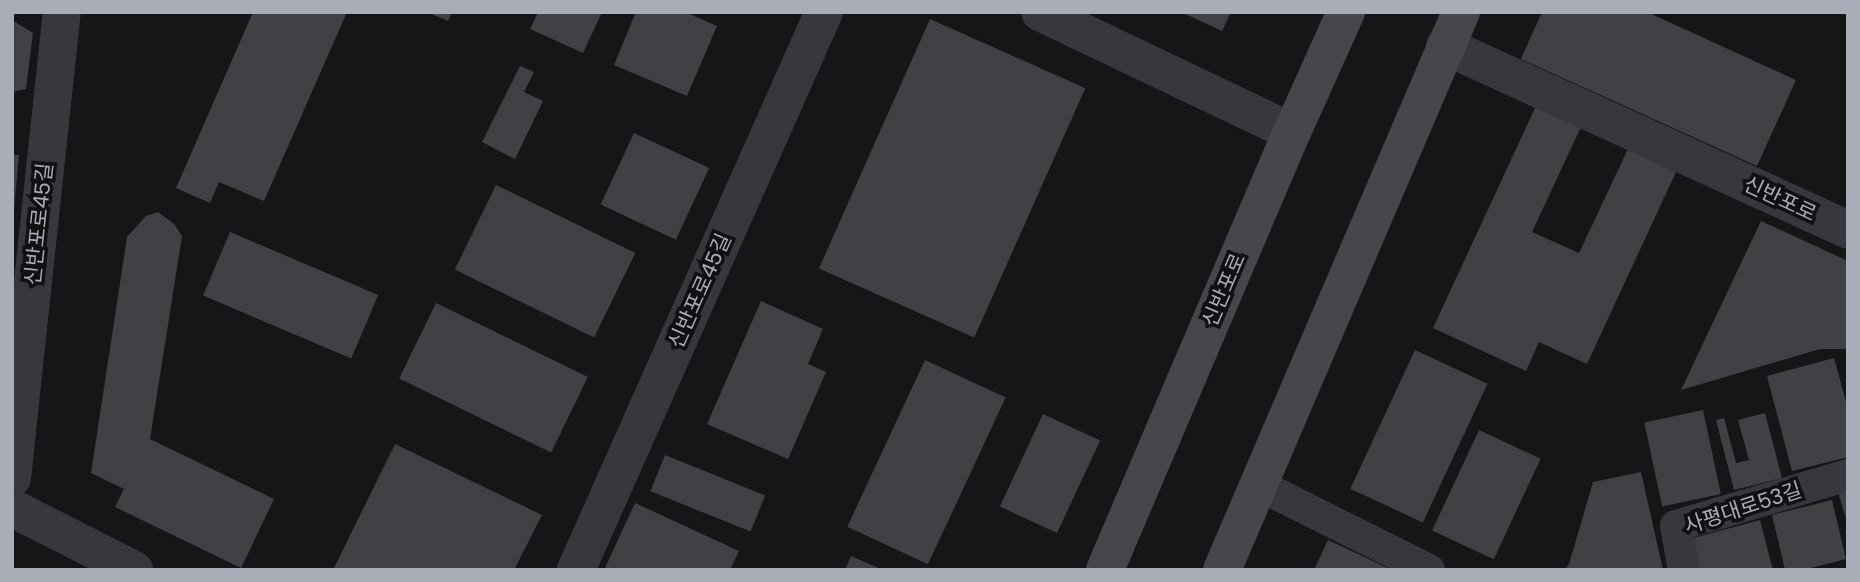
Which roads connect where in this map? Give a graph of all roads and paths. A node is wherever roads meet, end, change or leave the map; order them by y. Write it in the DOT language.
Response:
graph roads {
  1 [pos="62,12"];
  2 [pos="824,12"];
  3 [pos="1040,12"];
  4 [pos="1346,12"];
  5 [pos="1453,29"];
  6 [pos="1292,132"];
  7 [pos="1848,230"];
  8 [pos="1848,475"];
  9 [pos="12,478"];
  10 [pos="1261,486"];
  11 [pos="12,508"];
  12 [pos="134,570"];
  13 [pos="576,570"];
  14 [pos="1105,570"];
  15 [pos="1222,570"];
  16 [pos="1430,570"];
  17 [pos="1684,570"];
  1 -- 9 [label="street, 신반포로45길"];
  2 -- 13 [label="street, 신반포로45길"];
  3 -- 6 [label="street"];
  4 -- 6 [label="main road, 신반포로"];
  5 -- 7 [label="street, 신반포로"];
  5 -- 10 [label="main road, 신반포로"];
  6 -- 14 [label="main road, 신반포로"];
  8 -- 17 [label="lane, 사평대로53길"];
  10 -- 15 [label="main road, 신반포로"];
  10 -- 16 [label="lane"];
  11 -- 12 [label="street"];
}
